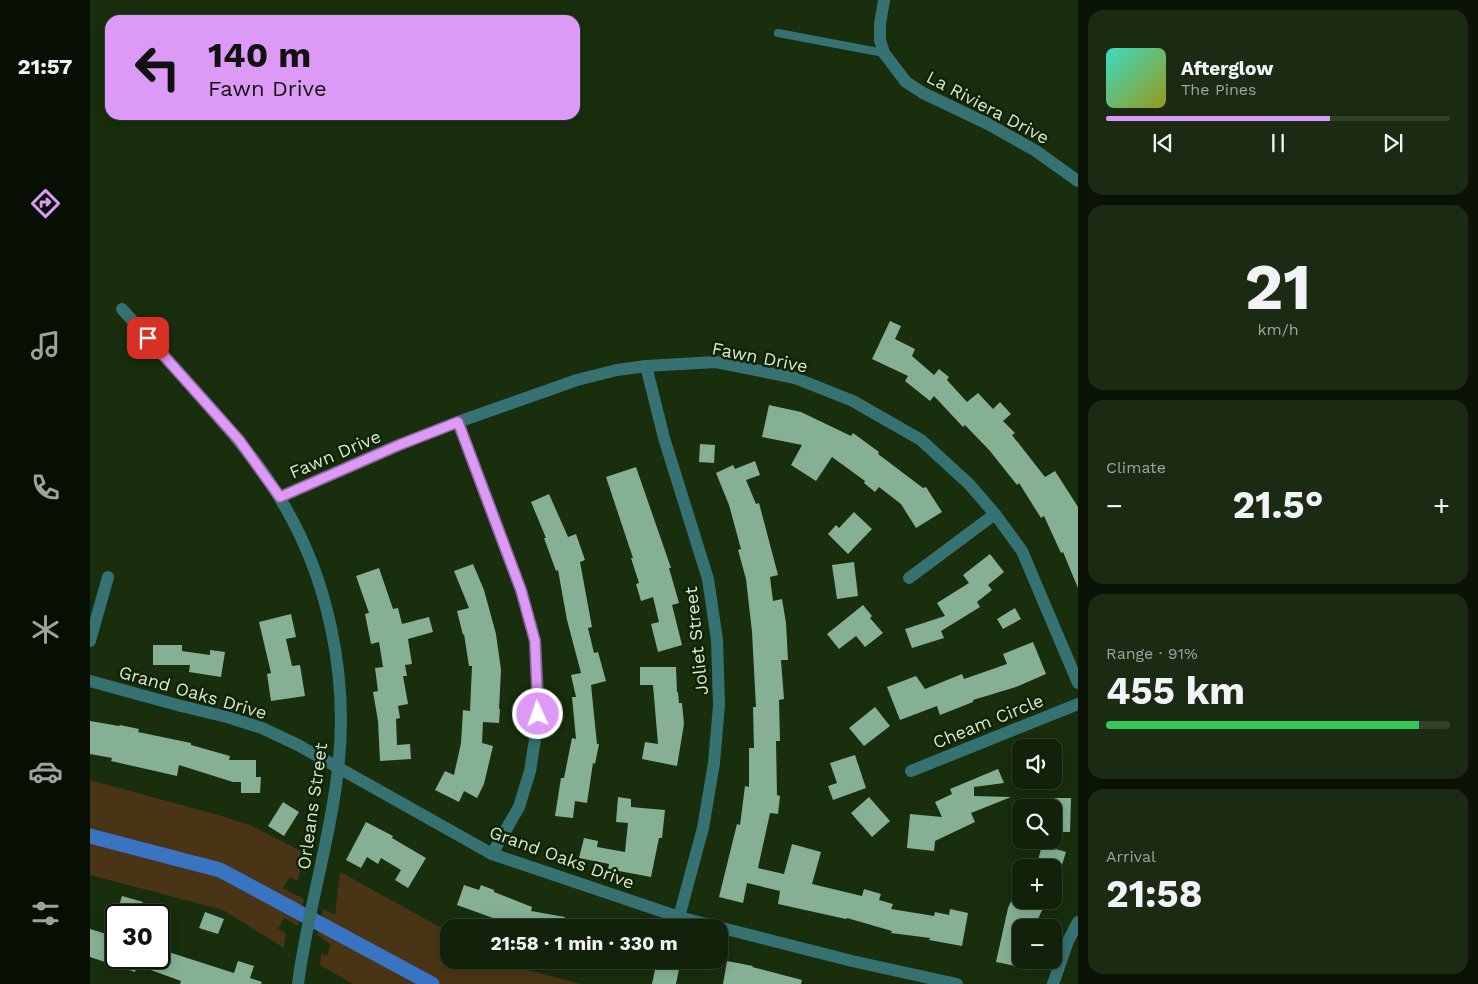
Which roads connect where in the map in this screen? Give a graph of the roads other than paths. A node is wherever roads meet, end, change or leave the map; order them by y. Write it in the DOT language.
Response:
graph roads {
  1 [pos="884,0"];
  2 [pos="778,33"];
  3 [pos="884,53"];
  4 [pos="1078,181"];
  5 [pos="122,309"];
  6 [pos="646,366"];
  7 [pos="458,422"];
  8 [pos="280,497"];
  9 [pos="994,514"];
  10 [pos="108,577"];
  11 [pos="909,578"];
  12 [pos="90,641"];
  13 [pos="90,681"];
  14 [pos="1078,683"];
  15 [pos="1078,704"];
  16 [pos="338,768"];
  17 [pos="911,771"];
  18 [pos="492,854"];
  19 [pos="679,917"];
  20 [pos="1078,922"];
  21 [pos="298,984"];
  22 [pos="957,984"];
  23 [pos="1053,984"];
  1 -- 3 [label="street, La Riviera Drive"];
  2 -- 3 [label="lane"];
  3 -- 4 [label="street, La Riviera Drive"];
  5 -- 8 [label="street, Orleans Street"];
  6 -- 7 [label="street, Fawn Drive"];
  6 -- 9 [label="street, Fawn Drive"];
  6 -- 19 [label="street, Joliet Street"];
  7 -- 8 [label="street, Fawn Drive"];
  7 -- 18 [label="street"];
  8 -- 16 [label="street, Orleans Street"];
  9 -- 11 [label="street"];
  9 -- 14 [label="street, Fawn Drive"];
  10 -- 12 [label="street"];
  13 -- 16 [label="street, Grand Oaks Drive"];
  15 -- 17 [label="street, Cheam Circle"];
  16 -- 18 [label="street, Grand Oaks Drive"];
  16 -- 21 [label="street, Orleans Street"];
  18 -- 19 [label="street, Grand Oaks Drive"];
  19 -- 22 [label="street, Grand Oaks Drive"];
  20 -- 23 [label="street"];
}
